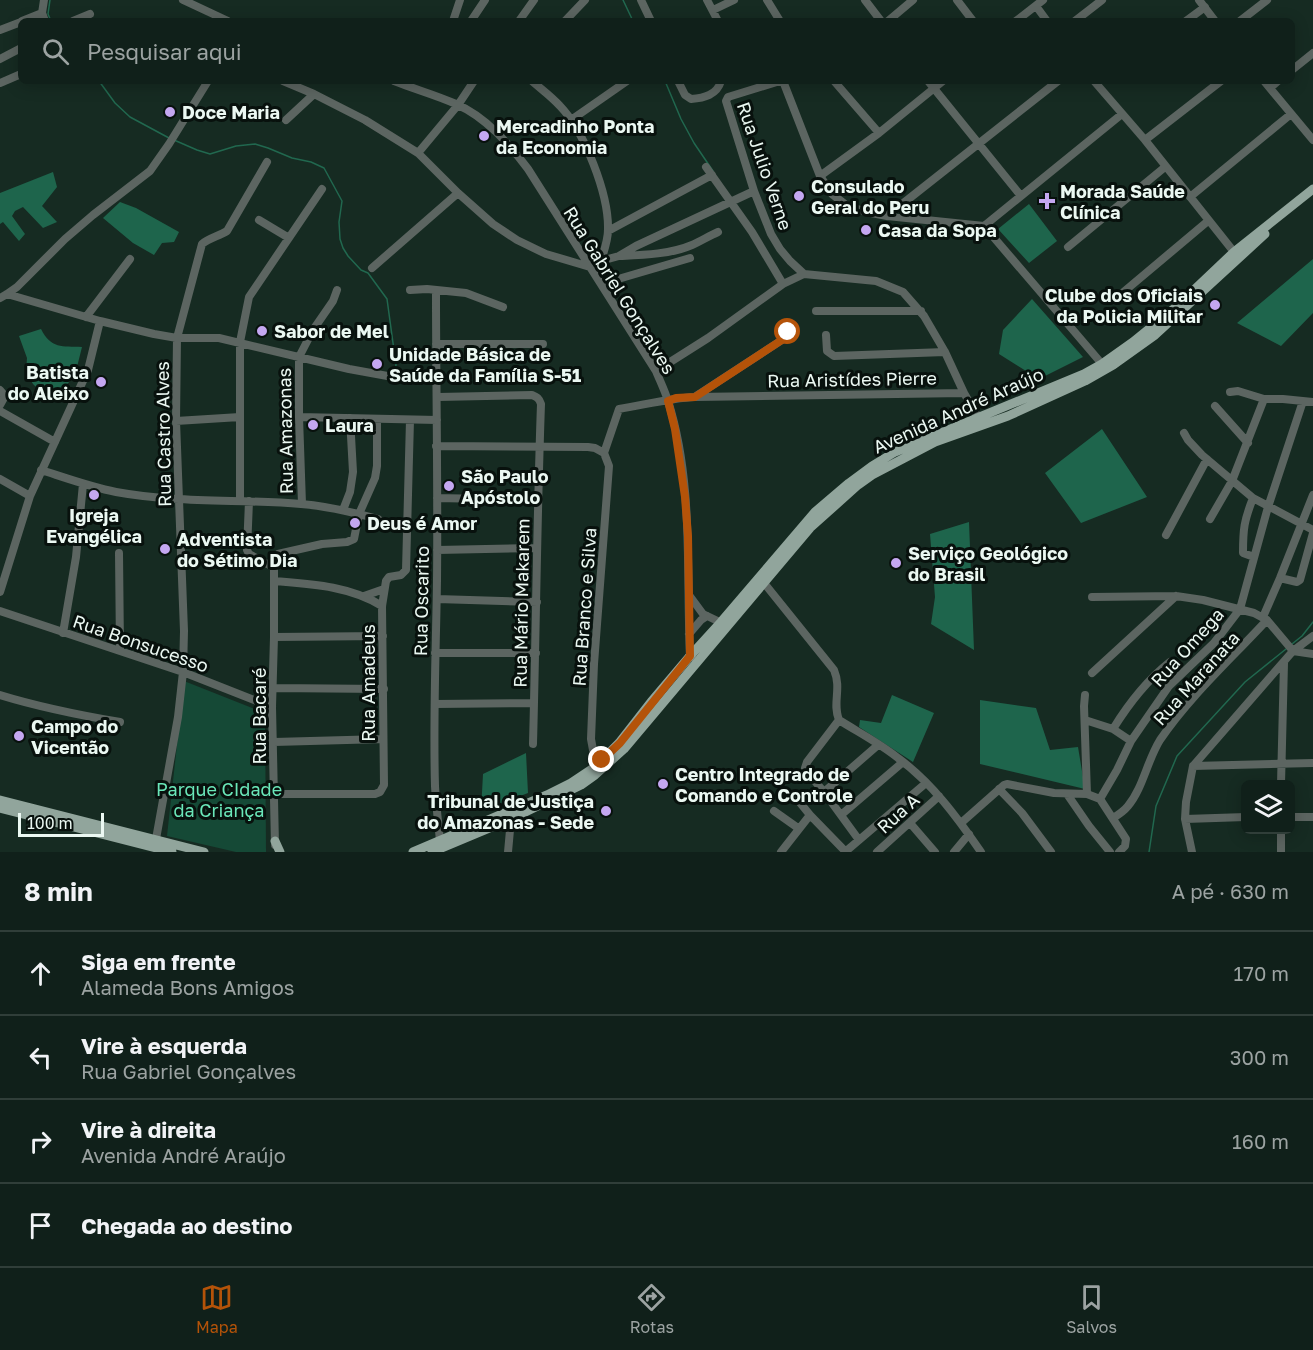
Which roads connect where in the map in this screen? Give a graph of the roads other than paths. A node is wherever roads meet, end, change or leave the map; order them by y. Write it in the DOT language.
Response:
graph roads {
  1 [pos="44,0"];
  2 [pos="183,0"];
  3 [pos="460,0"];
  4 [pos="485,0"];
  5 [pos="534,0"];
  6 [pos="585,0"];
  7 [pos="641,0"];
  8 [pos="707,0"];
  9 [pos="734,0"];
  10 [pos="767,0"];
  11 [pos="865,0"];
  12 [pos="913,0"];
  13 [pos="957,0"];
  14 [pos="1043,0"];
  15 [pos="1102,0"];
  16 [pos="1267,0"];
  17 [pos="1202,3"];
  18 [pos="1036,6"];
  19 [pos="712,10"];
  20 [pos="90,14"];
  21 [pos="43,17"];
  22 [pos="80,18"];
  23 [pos="222,18"];
  24 [pos="454,18"];
  25 [pos="473,18"];
  26 [pos="521,18"];
  27 [pos="568,18"];
  28 [pos="650,18"];
  29 [pos="716,18"];
  30 [pos="778,18"];
  31 [pos="879,18"];
  32 [pos="892,18"];
  33 [pos="971,18"];
  34 [pos="1020,18"];
  35 [pos="1045,18"];
  36 [pos="1079,18"];
  37 [pos="1189,18"];
  38 [pos="1213,18"];
  39 [pos="1244,18"];
  40 [pos="18,23"];
  41 [pos="0,30"];
  42 [pos="18,50"];
  43 [pos="1313,53"];
  44 [pos="0,59"];
  45 [pos="1295,68"];
  46 [pos="18,75"];
  47 [pos="0,83"];
  48 [pos="206,84"];
  49 [pos="290,84"];
  50 [pos="402,84"];
  51 [pos="472,84"];
  52 [pos="535,84"];
  53 [pos="623,84"];
  54 [pos="680,84"];
  55 [pos="720,84"];
  56 [pos="751,84"];
  57 [pos="772,84"];
  58 [pos="782,84"];
  59 [pos="837,84"];
  60 [pos="931,84"];
  61 [pos="939,84"];
  62 [pos="1054,84"];
  63 [pos="1097,84"];
  64 [pos="1217,84"];
  65 [pos="1267,84"];
  66 [pos="934,88"];
  67 [pos="754,90"];
  68 [pos="314,94"];
  69 [pos="458,105"];
  70 [pos="1122,114"];
  71 [pos="1291,114"];
  72 [pos="286,120"];
  73 [pos="571,120"];
  74 [pos="879,133"];
  75 [pos="1145,140"];
  76 [pos="1313,140"];
  77 [pos="979,142"];
  78 [pos="418,153"];
  79 [pos="267,162"];
  80 [pos="706,167"];
  81 [pos="1166,167"];
  82 [pos="712,175"];
  83 [pos="820,176"];
  84 [pos="322,189"];
  85 [pos="1313,189"];
  86 [pos="754,191"];
  87 [pos="458,193"];
  88 [pos="1022,196"];
  89 [pos="1190,196"];
  90 [pos="1313,197"];
  91 [pos="731,202"];
  92 [pos="887,216"];
  93 [pos="259,220"];
  94 [pos="1208,221"];
  95 [pos="984,226"];
  96 [pos="608,231"];
  97 [pos="718,232"];
  98 [pos="289,238"];
  99 [pos="1068,247"];
  100 [pos="1234,252"];
  101 [pos="619,256"];
  102 [pos="690,258"];
  103 [pos="130,259"];
  104 [pos="581,261"];
  105 [pos="601,261"];
  106 [pos="590,267"];
  107 [pos="372,268"];
  108 [pos="804,274"];
  109 [pos="601,284"];
  110 [pos="783,284"];
  111 [pos="17,286"];
  112 [pos="337,290"];
  113 [pos="410,290"];
  114 [pos="436,290"];
  115 [pos="4,296"];
  116 [pos="21,299"];
  117 [pos="1114,300"];
  118 [pos="503,307"];
  119 [pos="816,311"];
  120 [pos="921,311"];
  121 [pos="86,317"];
  122 [pos="100,321"];
  123 [pos="784,326"];
  124 [pos="826,335"];
  125 [pos="177,338"];
  126 [pos="240,342"];
  127 [pos="436,344"];
  128 [pos="543,344"];
  129 [pos="945,352"];
  130 [pos="299,357"];
  131 [pos="1102,364"];
  132 [pos="656,371"];
  133 [pos="393,377"];
  134 [pos="0,390"];
  135 [pos="1230,392"];
  136 [pos="964,393"];
  137 [pos="438,397"];
  138 [pos="695,397"];
  139 [pos="1264,399"];
  140 [pos="668,401"];
  141 [pos="1303,401"];
  142 [pos="1313,402"];
  143 [pos="0,405"];
  144 [pos="1215,406"];
  145 [pos="0,411"];
  146 [pos="240,417"];
  147 [pos="299,417"];
  148 [pos="978,417"];
  149 [pos="350,418"];
  150 [pos="377,419"];
  151 [pos="410,420"];
  152 [pos="437,420"];
  153 [pos="176,421"];
  154 [pos="1184,433"];
  155 [pos="55,442"];
  156 [pos="1248,443"];
  157 [pos="436,446"];
  158 [pos="540,448"];
  159 [pos="604,453"];
  160 [pos="1207,459"];
  161 [pos="41,470"];
  162 [pos="0,479"];
  163 [pos="1232,481"];
  164 [pos="83,484"];
  165 [pos="1313,495"];
  166 [pos="30,496"];
  167 [pos="437,498"];
  168 [pos="1252,498"];
  169 [pos="179,499"];
  170 [pos="538,500"];
  171 [pos="240,501"];
  172 [pos="249,501"];
  173 [pos="302,504"];
  174 [pos="1268,507"];
  175 [pos="343,510"];
  176 [pos="359,514"];
  177 [pos="378,519"];
  178 [pos="1210,519"];
  179 [pos="1301,525"];
  180 [pos="1313,532"];
  181 [pos="1166,535"];
  182 [pos="537,548"];
  183 [pos="437,550"];
  184 [pos="119,553"];
  185 [pos="1254,557"];
  186 [pos="273,567"];
  187 [pos="1280,578"];
  188 [pos="762,580"];
  189 [pos="274,581"];
  190 [pos="385,585"];
  191 [pos="0,592"];
  192 [pos="689,595"];
  193 [pos="364,596"];
  194 [pos="1176,596"];
  195 [pos="1092,597"];
  196 [pos="436,599"];
  197 [pos="537,602"];
  198 [pos="382,606"];
  199 [pos="1240,609"];
  200 [pos="0,611"];
  201 [pos="707,616"];
  202 [pos="1265,618"];
  203 [pos="724,624"];
  204 [pos="63,633"];
  205 [pos="689,634"];
  206 [pos="383,636"];
  207 [pos="1313,636"];
  208 [pos="274,637"];
  209 [pos="120,650"];
  210 [pos="1293,651"];
  211 [pos="435,653"];
  212 [pos="536,653"];
  213 [pos="1313,654"];
  214 [pos="694,659"];
  215 [pos="1170,662"];
  216 [pos="1284,663"];
  217 [pos="183,672"];
  218 [pos="1092,673"];
  219 [pos="273,688"];
  220 [pos="384,689"];
  221 [pos="0,695"];
  222 [pos="1085,696"];
  223 [pos="435,704"];
  224 [pos="534,704"];
  225 [pos="272,707"];
  226 [pos="839,720"];
  227 [pos="1085,720"];
  228 [pos="120,722"];
  229 [pos="1113,729"];
  230 [pos="383,739"];
  231 [pos="1131,741"];
  232 [pos="274,742"];
  233 [pos="533,744"];
  234 [pos="878,745"];
  235 [pos="602,760"];
  236 [pos="903,762"];
  237 [pos="1281,763"];
  238 [pos="1313,763"];
  239 [pos="1193,766"];
  240 [pos="1281,780"];
  241 [pos="926,783"];
  242 [pos="999,789"];
  243 [pos="824,792"];
  244 [pos="273,794"];
  245 [pos="1067,794"];
  246 [pos="1087,794"];
  247 [pos="939,796"];
  248 [pos="797,799"];
  249 [pos="1100,799"];
  250 [pos="0,800"];
  251 [pos="0,808"];
  252 [pos="774,811"];
  253 [pos="810,815"];
  254 [pos="841,815"];
  255 [pos="1295,817"];
  256 [pos="1313,817"];
  257 [pos="1113,818"];
  258 [pos="1241,818"];
  259 [pos="511,819"];
  260 [pos="1185,819"];
  261 [pos="910,823"];
  262 [pos="961,823"];
  263 [pos="798,828"];
  264 [pos="969,834"];
  265 [pos="1281,834"];
  266 [pos="156,839"];
  267 [pos="440,840"];
  268 [pos="860,840"];
  269 [pos="275,841"];
  270 [pos="886,844"];
  271 [pos="172,852"];
  272 [pos="204,852"];
  273 [pos="275,852"];
  274 [pos="280,852"];
  275 [pos="413,852"];
  276 [pos="432,852"];
  277 [pos="508,852"];
  278 [pos="781,852"];
  279 [pos="845,852"];
  280 [pos="877,852"];
  281 [pos="893,852"];
  282 [pos="935,852"];
  283 [pos="954,852"];
  284 [pos="981,852"];
  285 [pos="1051,852"];
  286 [pos="1110,852"];
  287 [pos="1119,852"];
  288 [pos="1192,852"];
  289 [pos="1281,852"];
  1 -- 21 [label="street"];
  2 -- 23 [label="street"];
  3 -- 24 [label="street"];
  4 -- 25 [label="street"];
  5 -- 26 [label="street"];
  6 -- 27 [label="street"];
  7 -- 28 [label="street"];
  8 -- 19 [label="street"];
  9 -- 19 [label="street"];
  10 -- 30 [label="street"];
  11 -- 31 [label="street"];
  12 -- 32 [label="street"];
  13 -- 33 [label="street"];
  14 -- 18 [label="street"];
  15 -- 36 [label="street"];
  16 -- 39 [label="street"];
  17 -- 37 [label="street"];
  17 -- 38 [label="street"];
  18 -- 34 [label="street"];
  18 -- 35 [label="street"];
  19 -- 29 [label="street"];
  20 -- 22 [label="street"];
  40 -- 41 [label="street"];
  42 -- 44 [label="street"];
  43 -- 45 [label="street"];
  46 -- 47 [label="street"];
  48 -- 111 [label="street"];
  49 -- 68 [label="street"];
  50 -- 69 [label="street, Rua Gabriel Gonçalves"];
  51 -- 69 [label="street"];
  52 -- 73 [label="street"];
  53 -- 73 [label="street"];
  54 -- 55 [label="street"];
  56 -- 67 [label="street"];
  57 -- 67 [label="street"];
  58 -- 83 [label="street"];
  59 -- 74 [label="street"];
  60 -- 66 [label="street"];
  61 -- 66 [label="street"];
  62 -- 77 [label="street"];
  63 -- 70 [label="street"];
  64 -- 75 [label="street"];
  65 -- 71 [label="street"];
  66 -- 74 [label="street"];
  66 -- 77 [label="street"];
  67 -- 86 [label="street, Rua Julio Verne"];
  68 -- 72 [label="street"];
  68 -- 78 [label="street"];
  69 -- 78 [label="street"];
  69 -- 104 [label="street, Rua Gabriel Gonçalves"];
  70 -- 75 [label="street"];
  70 -- 88 [label="street"];
  71 -- 76 [label="street"];
  71 -- 89 [label="street"];
  73 -- 96 [label="street"];
  74 -- 83 [label="street"];
  75 -- 81 [label="street"];
  77 -- 88 [label="street"];
  77 -- 92 [label="street"];
  78 -- 87 [label="street"];
  79 -- 125 [label="street, Rua Castro Alves"];
  80 -- 82 [label="street"];
  81 -- 89 [label="street"];
  81 -- 99 [label="street"];
  82 -- 91 [label="street"];
  82 -- 96 [label="street"];
  83 -- 92 [label="street"];
  84 -- 98 [label="street"];
  85 -- 100 [label="main road, Avenida André Araújo"];
  86 -- 91 [label="street"];
  86 -- 108 [label="street, Rua Julio Verne"];
  87 -- 104 [label="street"];
  87 -- 107 [label="street"];
  88 -- 95 [label="street"];
  89 -- 94 [label="street"];
  90 -- 188 [label="main road, Avenida André Araújo"];
  91 -- 101 [label="street"];
  91 -- 110 [label="street"];
  92 -- 95 [label="street"];
  93 -- 98 [label="street"];
  94 -- 100 [label="street"];
  94 -- 117 [label="street"];
  95 -- 131 [label="street"];
  96 -- 105 [label="street"];
  97 -- 101 [label="street"];
  98 -- 126 [label="street"];
  100 -- 131 [label="main road, Avenida André Araújo"];
  101 -- 105 [label="street"];
  102 -- 109 [label="street"];
  103 -- 121 [label="street"];
  104 -- 106 [label="street"];
  105 -- 106 [label="street"];
  106 -- 109 [label="street, Rua Gabriel Gonçalves"];
  108 -- 110 [label="street"];
  108 -- 120 [label="street"];
  109 -- 132 [label="street, Rua Gabriel Gonçalves"];
  110 -- 132 [label="street"];
  111 -- 115 [label="street"];
  111 -- 116 [label="street"];
  112 -- 130 [label="street"];
  113 -- 114 [label="street"];
  114 -- 118 [label="street"];
  114 -- 127 [label="street, Rua Oscarito"];
  115 -- 116 [label="street"];
  116 -- 121 [label="street"];
  119 -- 120 [label="street"];
  120 -- 129 [label="street"];
  121 -- 122 [label="street"];
  122 -- 125 [label="street"];
  122 -- 155 [label="street"];
  123 -- 138 [label="street"];
  124 -- 129 [label="street"];
  125 -- 126 [label="street"];
  125 -- 153 [label="street, Rua Castro Alves"];
  126 -- 130 [label="street"];
  126 -- 146 [label="street"];
  127 -- 128 [label="street"];
  127 -- 137 [label="street, Rua Oscarito"];
  129 -- 136 [label="street"];
  130 -- 133 [label="street"];
  130 -- 147 [label="street, Rua Amazonas"];
  131 -- 148 [label="main road, Avenida André Araújo"];
  132 -- 140 [label="street, Rua Gabriel Gonçalves"];
  134 -- 143 [label="street"];
  135 -- 139 [label="street"];
  136 -- 138 [label="street, Rua Aristídes Pierre"];
  136 -- 148 [label="street"];
  137 -- 152 [label="street, Rua Oscarito"];
  137 -- 158 [label="street, Rua Mário Makarem"];
  138 -- 140 [label="street, Rua Aristídes Pierre"];
  139 -- 141 [label="street"];
  139 -- 156 [label="street"];
  140 -- 159 [label="street, Rua Aristídes Pierre"];
  140 -- 192 [label="street, Rua Gabriel Gonçalves"];
  141 -- 142 [label="street"];
  141 -- 174 [label="street, Rua Omega"];
  144 -- 156 [label="street"];
  145 -- 155 [label="street"];
  146 -- 153 [label="street"];
  146 -- 171 [label="street"];
  147 -- 149 [label="street"];
  147 -- 173 [label="street, Rua Amazonas"];
  148 -- 188 [label="main road, Avenida André Araújo"];
  149 -- 150 [label="street"];
  149 -- 175 [label="street"];
  150 -- 151 [label="street"];
  150 -- 176 [label="street"];
  151 -- 152 [label="street"];
  151 -- 190 [label="street"];
  152 -- 157 [label="street, Rua Oscarito"];
  153 -- 169 [label="street, Rua Castro Alves"];
  154 -- 160 [label="street"];
  155 -- 161 [label="street"];
  156 -- 163 [label="street"];
  157 -- 158 [label="street"];
  157 -- 167 [label="street, Rua Oscarito"];
  158 -- 159 [label="street"];
  158 -- 170 [label="street, Rua Mário Makarem"];
  159 -- 235 [label="street, Rua Branco e Silva"];
  160 -- 163 [label="street"];
  160 -- 181 [label="street"];
  161 -- 164 [label="street"];
  161 -- 166 [label="street"];
  162 -- 166 [label="street"];
  163 -- 168 [label="street"];
  163 -- 178 [label="street"];
  164 -- 169 [label="street"];
  164 -- 204 [label="street"];
  165 -- 179 [label="street, Rua Maranata"];
  166 -- 191 [label="street"];
  167 -- 170 [label="street"];
  167 -- 183 [label="street, Rua Oscarito"];
  168 -- 174 [label="street"];
  168 -- 185 [label="street"];
  169 -- 171 [label="street"];
  169 -- 217 [label="street, Rua Castro Alves"];
  170 -- 182 [label="street, Rua Mário Makarem"];
  171 -- 172 [label="street"];
  172 -- 173 [label="street"];
  172 -- 186 [label="street"];
  173 -- 175 [label="street"];
  174 -- 179 [label="street"];
  174 -- 185 [label="street, Rua Omega"];
  175 -- 176 [label="street"];
  176 -- 177 [label="street"];
  176 -- 186 [label="street"];
  179 -- 180 [label="street"];
  179 -- 187 [label="street, Rua Maranata"];
  180 -- 187 [label="street"];
  182 -- 183 [label="street"];
  182 -- 197 [label="street, Rua Mário Makarem"];
  183 -- 196 [label="street, Rua Oscarito"];
  184 -- 209 [label="street"];
  185 -- 199 [label="street, Rua Omega"];
  186 -- 189 [label="street, Rua Bacaré"];
  187 -- 202 [label="street, Rua Maranata"];
  188 -- 203 [label="main road, Avenida André Araújo"];
  188 -- 226 [label="street"];
  189 -- 193 [label="street"];
  189 -- 208 [label="street, Rua Bacaré"];
  190 -- 193 [label="street"];
  190 -- 198 [label="street, Rua Amadeus"];
  192 -- 201 [label="street"];
  192 -- 205 [label="street, Rua Gabriel Gonçalves"];
  193 -- 198 [label="street"];
  194 -- 195 [label="street"];
  194 -- 199 [label="street"];
  194 -- 218 [label="street"];
  196 -- 197 [label="street"];
  196 -- 211 [label="street, Rua Oscarito"];
  197 -- 212 [label="street, Rua Mário Makarem"];
  198 -- 206 [label="street, Rua Amadeus"];
  199 -- 202 [label="street"];
  199 -- 231 [label="street, Rua Omega"];
  200 -- 204 [label="street, Rua Bonsucesso"];
  201 -- 203 [label="street"];
  201 -- 205 [label="street"];
  202 -- 210 [label="street"];
  202 -- 257 [label="street, Rua Maranata"];
  203 -- 214 [label="main road, Avenida André Araújo"];
  204 -- 209 [label="street, Rua Bonsucesso"];
  205 -- 214 [label="street, Rua Gabriel Gonçalves"];
  206 -- 208 [label="street"];
  206 -- 220 [label="street, Rua Amadeus"];
  207 -- 210 [label="street"];
  208 -- 219 [label="street, Rua Bacaré"];
  209 -- 217 [label="street, Rua Bonsucesso"];
  210 -- 213 [label="street"];
  210 -- 216 [label="street"];
  211 -- 212 [label="street"];
  211 -- 223 [label="street, Rua Oscarito"];
  212 -- 224 [label="street, Rua Mário Makarem"];
  214 -- 235 [label="main road, Avenida André Araújo"];
  214 -- 259 [label="main road, Avenida André Araújo"];
  215 -- 229 [label="street"];
  216 -- 237 [label="street"];
  216 -- 239 [label="street"];
  217 -- 225 [label="street, Rua Bonsucesso"];
  217 -- 266 [label="street, Rua Castro Alves"];
  219 -- 220 [label="street"];
  219 -- 225 [label="street, Rua Bacaré"];
  220 -- 230 [label="street, Rua Amadeus"];
  221 -- 228 [label="street"];
  222 -- 227 [label="street"];
  223 -- 224 [label="street"];
  223 -- 267 [label="street, Rua Oscarito"];
  224 -- 233 [label="street, Rua Mário Makarem"];
  225 -- 232 [label="street, Rua Bacaré"];
  226 -- 234 [label="street"];
  226 -- 243 [label="street"];
  227 -- 229 [label="street"];
  227 -- 246 [label="street"];
  229 -- 231 [label="street"];
  230 -- 232 [label="street"];
  230 -- 244 [label="street, Rua Amadeus"];
  231 -- 249 [label="street, Rua Omega"];
  232 -- 244 [label="street, Rua Bacaré"];
  234 -- 236 [label="street"];
  234 -- 243 [label="street"];
  235 -- 267 [label="main road, Avenida André Araújo"];
  236 -- 241 [label="street"];
  236 -- 254 [label="street"];
  237 -- 238 [label="street"];
  237 -- 239 [label="street"];
  237 -- 240 [label="street"];
  239 -- 260 [label="street"];
  241 -- 247 [label="street"];
  241 -- 268 [label="street"];
  242 -- 245 [label="street"];
  242 -- 262 [label="street"];
  242 -- 285 [label="street"];
  243 -- 254 [label="street"];
  244 -- 269 [label="street, Rua Bacaré"];
  245 -- 246 [label="street"];
  245 -- 286 [label="street"];
  246 -- 249 [label="street"];
  247 -- 261 [label="street, Rua A"];
  247 -- 262 [label="street"];
  248 -- 253 [label="street"];
  249 -- 257 [label="street"];
  250 -- 266 [label="main road"];
  251 -- 271 [label="main road"];
  252 -- 263 [label="street"];
  253 -- 263 [label="street"];
  253 -- 279 [label="street"];
  254 -- 268 [label="street"];
  255 -- 256 [label="street"];
  257 -- 287 [label="street"];
  258 -- 260 [label="street"];
  259 -- 276 [label="main road, Avenida André Araújo"];
  259 -- 277 [label="street"];
  260 -- 288 [label="street"];
  261 -- 270 [label="street, Rua A"];
  261 -- 282 [label="street"];
  262 -- 264 [label="street"];
  263 -- 278 [label="street"];
  264 -- 283 [label="street"];
  264 -- 284 [label="street"];
  265 -- 289 [label="street"];
  266 -- 272 [label="main road"];
  267 -- 275 [label="main road, Avenida André Araújo"];
  268 -- 279 [label="street"];
  269 -- 273 [label="street, Rua Bacaré"];
  269 -- 274 [label="main road"];
  270 -- 280 [label="street, Rua A"];
  270 -- 281 [label="street"];
}
